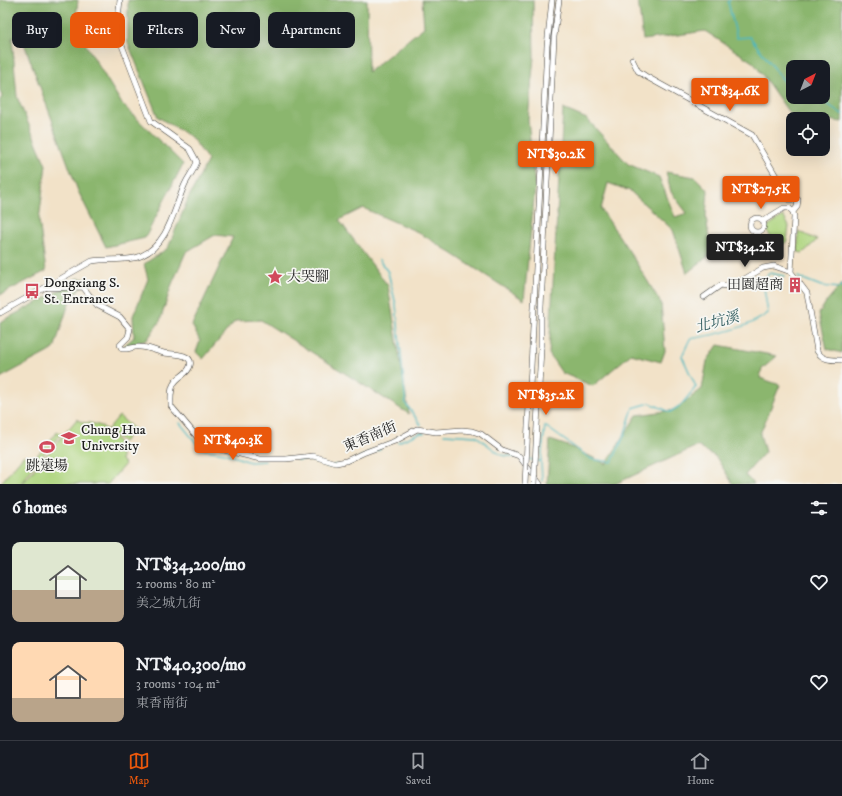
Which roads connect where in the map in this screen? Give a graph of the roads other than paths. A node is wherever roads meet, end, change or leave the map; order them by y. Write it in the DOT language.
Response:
graph roads {
  1 [pos="120,0"];
  2 [pos="552,0"];
  3 [pos="559,0"];
  4 [pos="632,59"];
  5 [pos="790,200"];
  6 [pos="789,208"];
  7 [pos="793,212"];
  8 [pos="763,221"];
  9 [pos="791,272"];
  10 [pos="48,288"];
  11 [pos="704,297"];
  12 [pos="0,313"];
  13 [pos="842,360"];
  14 [pos="525,484"];
  15 [pos="534,484"];
  16 [pos="540,484"];
  1 -- 10 [label="street"];
  2 -- 14 [label="street, bridge"];
  3 -- 15 [label="street, bridge"];
  4 -- 5 [label="street"];
  5 -- 6 [label="street"];
  5 -- 7 [label="street"];
  6 -- 7 [label="street"];
  6 -- 8 [label="street"];
  7 -- 9 [label="street"];
  9 -- 11 [label="street"];
  9 -- 13 [label="street"];
  10 -- 12 [label="street"];
  10 -- 16 [label="street, 東香南街"];
}
